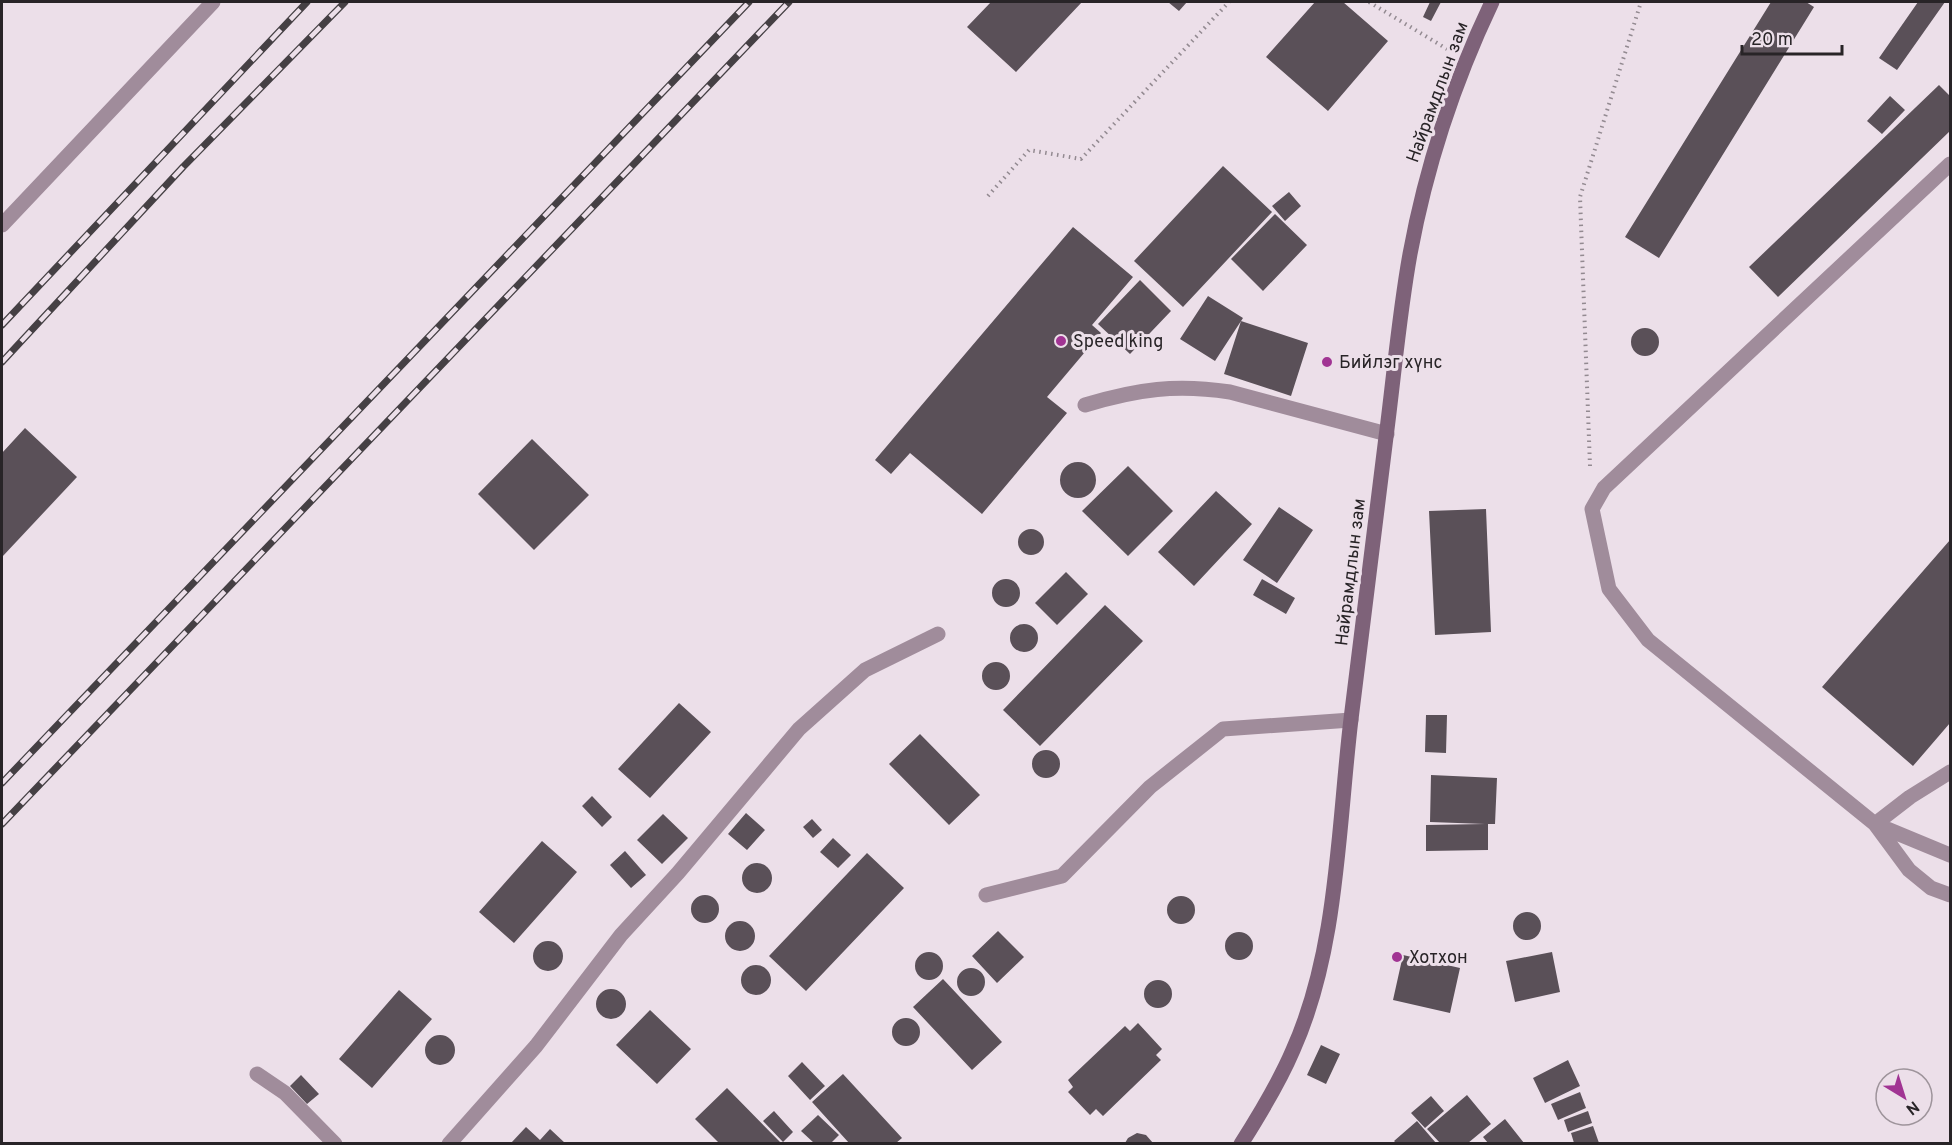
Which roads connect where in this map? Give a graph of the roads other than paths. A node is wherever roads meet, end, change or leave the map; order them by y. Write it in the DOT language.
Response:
graph roads {
  1 [pos="213,2"];
  2 [pos="1492,2"];
  3 [pos="1950,164"];
  4 [pos="2,225"];
  5 [pos="1085,405"];
  6 [pos="1387,434"];
  7 [pos="938,634"];
  8 [pos="1350,720"];
  9 [pos="1950,772"];
  10 [pos="1875,824"];
  11 [pos="1950,855"];
  12 [pos="986,895"];
  13 [pos="1950,895"];
  14 [pos="257,1074"];
  15 [pos="335,1143"];
  16 [pos="449,1143"];
  17 [pos="1241,1143"];
  1 -- 4 [label="street"];
  2 -- 6 [label="main road, Найрамдлын зам"];
  3 -- 10 [label="street"];
  5 -- 6 [label="street"];
  6 -- 8 [label="main road, Найрамдлын зам"];
  7 -- 16 [label="street"];
  8 -- 12 [label="street"];
  8 -- 17 [label="main road, Найрамдлын зам"];
  9 -- 10 [label="street"];
  10 -- 11 [label="street"];
  10 -- 13 [label="street"];
  14 -- 15 [label="street"];
}
